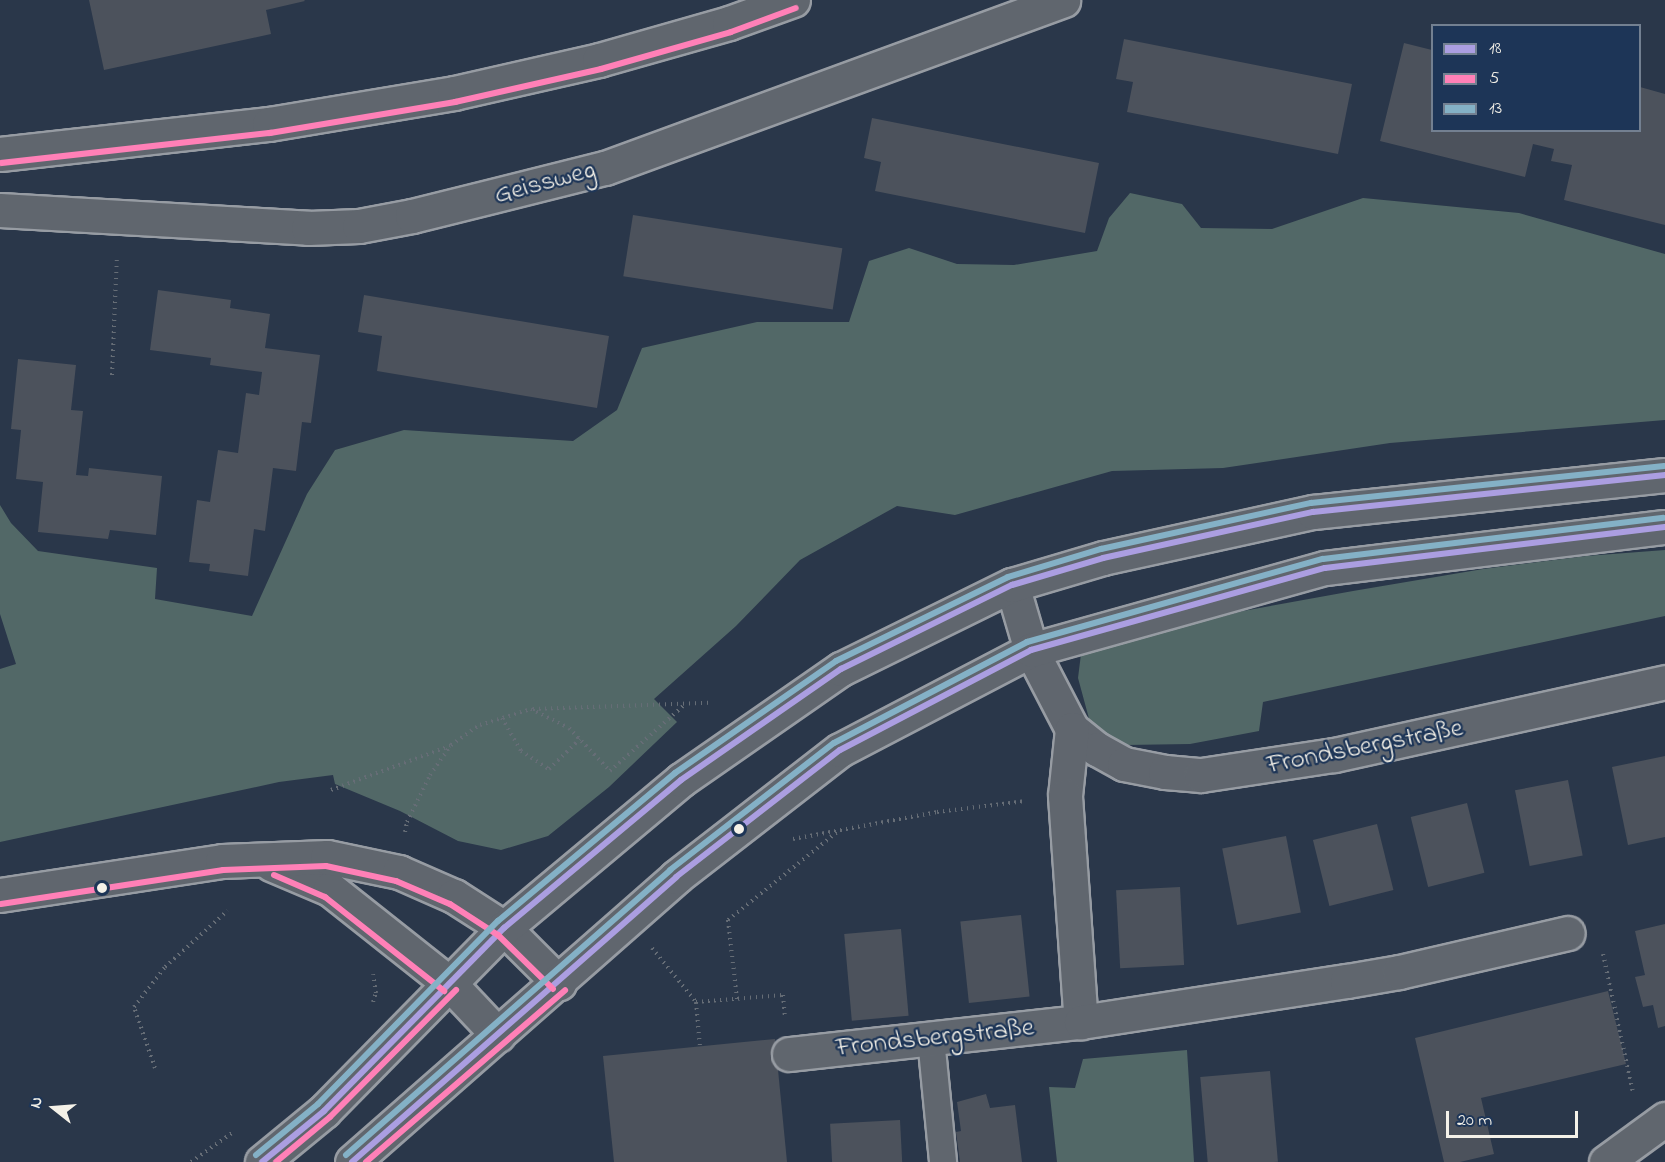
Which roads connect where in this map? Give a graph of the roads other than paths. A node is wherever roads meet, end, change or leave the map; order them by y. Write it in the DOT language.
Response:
graph roads {
  1 [pos="793,0"];
  2 [pos="1063,0"];
  3 [pos="0,154"];
  4 [pos="0,210"];
  5 [pos="1665,475"];
  6 [pos="1665,527"];
  7 [pos="1012,585"];
  8 [pos="1031,650"];
  9 [pos="1665,682"];
  10 [pos="1072,729"];
  11 [pos="258,858"];
  12 [pos="0,895"];
  13 [pos="504,928"];
  14 [pos="1568,933"];
  15 [pos="559,982"];
  16 [pos="450,984"];
  17 [pos="1081,1022"];
  18 [pos="498,1035"];
  19 [pos="931,1039"];
  20 [pos="789,1054"];
  21 [pos="1655,1127"];
  22 [pos="262,1162"];
  23 [pos="352,1162"];
  24 [pos="943,1162"];
  25 [pos="1606,1162"];
  1 -- 3 [label="street"];
  2 -- 4 [label="street, Geissweg"];
  5 -- 7 [label="street"];
  6 -- 8 [label="street"];
  7 -- 8 [label="street, Frondsbergstraße"];
  7 -- 13 [label="street"];
  8 -- 10 [label="street, Frondsbergstraße"];
  8 -- 15 [label="street"];
  9 -- 10 [label="street, Frondsbergstraße"];
  10 -- 17 [label="street"];
  11 -- 12 [label="street"];
  11 -- 13 [label="street"];
  11 -- 16 [label="street"];
  13 -- 15 [label="street"];
  13 -- 16 [label="street"];
  14 -- 17 [label="street, Frondsbergstraße"];
  15 -- 18 [label="street"];
  16 -- 18 [label="street"];
  16 -- 22 [label="street"];
  17 -- 19 [label="street, Frondsbergstraße"];
  18 -- 23 [label="street"];
  19 -- 20 [label="street, Frondsbergstraße"];
  19 -- 24 [label="lane"];
  21 -- 25 [label="street"];
}
